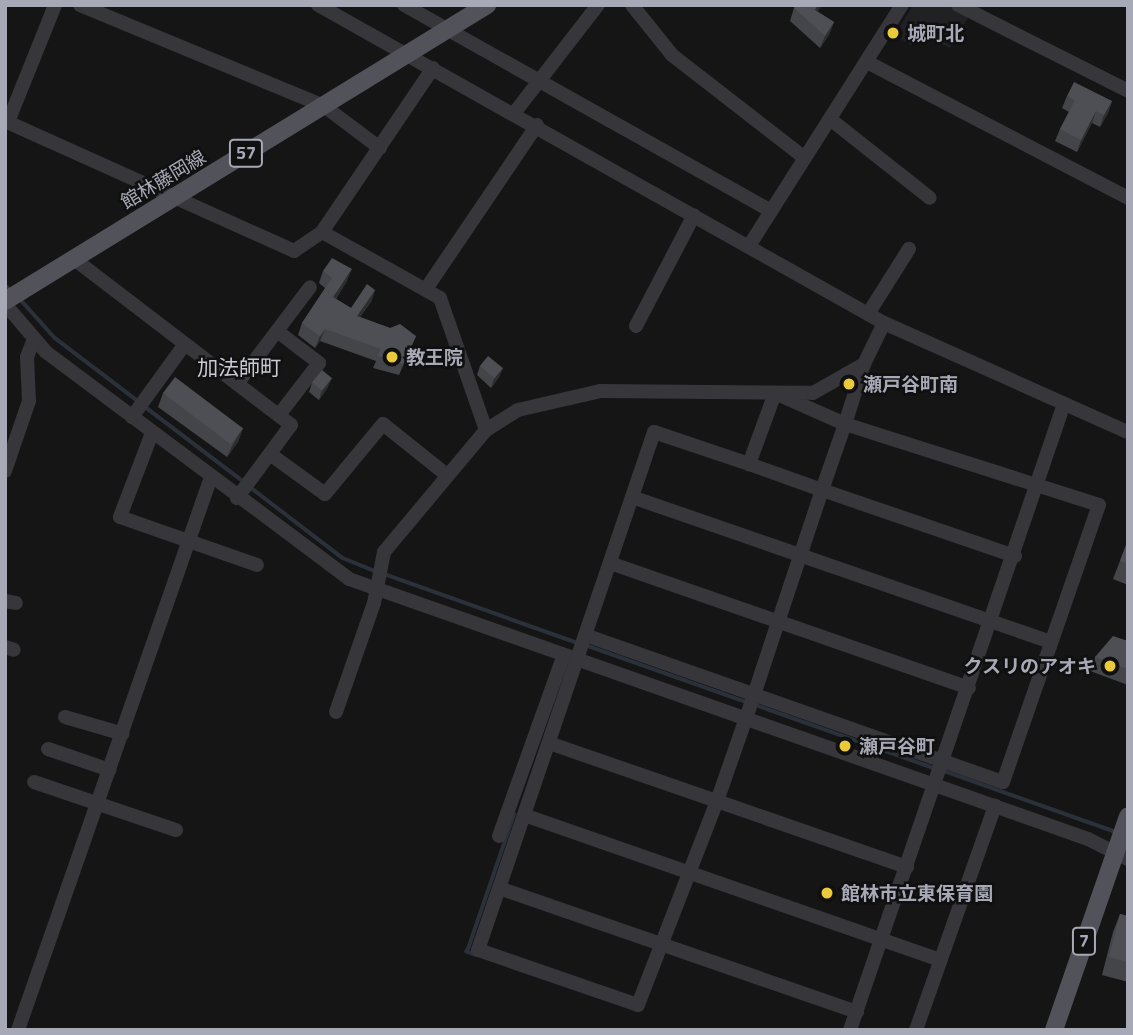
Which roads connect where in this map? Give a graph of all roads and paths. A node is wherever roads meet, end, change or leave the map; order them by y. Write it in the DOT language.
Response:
graph roads {
  1 [pos="55,5"];
  2 [pos="80,5"];
  3 [pos="318,5"];
  4 [pos="404,5"];
  5 [pos="487,5"];
  6 [pos="598,5"];
  7 [pos="632,5"];
  8 [pos="902,5"];
  9 [pos="958,5"];
  10 [pos="448,29"];
  11 [pos="408,55"];
  12 [pos="867,62"];
  13 [pos="433,68"];
  14 [pos="541,79"];
  15 [pos="1128,91"];
  16 [pos="324,106"];
  17 [pos="515,113"];
  18 [pos="830,119"];
  19 [pos="7,121"];
  20 [pos="537,125"];
  21 [pos="380,148"];
  22 [pos="806,158"];
  23 [pos="173,197"];
  24 [pos="930,198"];
  25 [pos="1128,198"];
  26 [pos="771,211"];
  27 [pos="694,215"];
  28 [pos="322,232"];
  29 [pos="749,246"];
  30 [pos="909,249"];
  31 [pos="74,259"];
  32 [pos="310,288"];
  33 [pos="426,289"];
  34 [pos="5,302"];
  35 [pos="868,314"];
  36 [pos="884,323"];
  37 [pos="636,326"];
  38 [pos="277,331"];
  39 [pos="34,339"];
  40 [pos="185,344"];
  41 [pos="864,364"];
  42 [pos="237,384"];
  43 [pos="775,393"];
  44 [pos="1064,404"];
  45 [pos="279,415"];
  46 [pos="132,417"];
  47 [pos="845,424"];
  48 [pos="486,430"];
  49 [pos="1128,432"];
  50 [pos="152,433"];
  51 [pos="270,454"];
  52 [pos="749,464"];
  53 [pos="5,471"];
  54 [pos="447,475"];
  55 [pos="211,477"];
  56 [pos="1037,486"];
  57 [pos="822,490"];
  58 [pos="632,497"];
  59 [pos="237,498"];
  60 [pos="189,542"];
  61 [pos="800,555"];
  62 [pos="1015,556"];
  63 [pos="610,563"];
  64 [pos="257,565"];
  65 [pos="375,590"];
  66 [pos="778,622"];
  67 [pos="992,622"];
  68 [pos="585,635"];
  69 [pos="1051,642"];
  70 [pos="570,659"];
  71 [pos="968,688"];
  72 [pos="754,695"];
  73 [pos="337,712"];
  74 [pos="65,717"];
  75 [pos="745,720"];
  76 [pos="123,734"];
  77 [pos="549,743"];
  78 [pos="48,750"];
  79 [pos="944,762"];
  80 [pos="110,770"];
  81 [pos="34,782"];
  82 [pos="936,786"];
  83 [pos="717,801"];
  84 [pos="98,803"];
  85 [pos="995,806"];
  86 [pos="524,815"];
  87 [pos="1128,816"];
  88 [pos="176,830"];
  89 [pos="499,836"];
  90 [pos="1121,856"];
  91 [pos="907,867"];
  92 [pos="691,873"];
  93 [pos="499,888"];
  94 [pos="882,940"];
  95 [pos="664,945"];
  96 [pos="940,960"];
  97 [pos="857,1012"];
  98 [pos="18,1030"];
  99 [pos="850,1030"];
  100 [pos="916,1030"];
  101 [pos="1054,1030"];
  1 -- 19 [label="street"];
  2 -- 16 [label="street"];
  3 -- 11 [label="street"];
  4 -- 10 [label="street"];
  5 -- 10 [label="main road, 館林藤岡線 / 57"];
  6 -- 14 [label="street"];
  7 -- 22 [label="street"];
  8 -- 12 [label="street"];
  9 -- 15 [label="street"];
  10 -- 11 [label="main road, 館林藤岡線 / 57"];
  10 -- 14 [label="street"];
  11 -- 13 [label="street"];
  11 -- 16 [label="main road, 館林藤岡線 / 57"];
  12 -- 18 [label="street"];
  12 -- 25 [label="street"];
  13 -- 17 [label="street"];
  13 -- 21 [label="street"];
  14 -- 17 [label="street"];
  14 -- 26 [label="street"];
  16 -- 21 [label="street"];
  16 -- 23 [label="main road, 館林藤岡線 / 57"];
  17 -- 20 [label="street"];
  18 -- 22 [label="street"];
  18 -- 24 [label="street"];
  19 -- 23 [label="street"];
  20 -- 27 [label="street"];
  20 -- 33 [label="street"];
  21 -- 28 [label="street"];
  22 -- 26 [label="street"];
  23 -- 28 [label="street"];
  23 -- 31 [label="main road, 館林藤岡線 / 57"];
  26 -- 29 [label="street"];
  27 -- 29 [label="street"];
  27 -- 37 [label="street"];
  28 -- 33 [label="street"];
  29 -- 35 [label="street"];
  30 -- 35 [label="street"];
  31 -- 34 [label="main road, 館林藤岡線 / 57"];
  31 -- 40 [label="street"];
  32 -- 38 [label="street"];
  33 -- 48 [label="street"];
  34 -- 39 [label="street"];
  35 -- 36 [label="street"];
  36 -- 41 [label="street"];
  36 -- 44 [label="street"];
  38 -- 42 [label="street"];
  38 -- 45 [label="street"];
  39 -- 46 [label="street"];
  39 -- 53 [label="street"];
  40 -- 42 [label="street"];
  40 -- 46 [label="street"];
  41 -- 43 [label="street"];
  41 -- 47 [label="street"];
  42 -- 45 [label="street"];
  43 -- 47 [label="street"];
  43 -- 48 [label="street"];
  43 -- 52 [label="street"];
  44 -- 49 [label="street"];
  44 -- 56 [label="street"];
  45 -- 51 [label="street"];
  46 -- 50 [label="street"];
  47 -- 56 [label="street"];
  47 -- 57 [label="street"];
  48 -- 54 [label="street"];
  50 -- 55 [label="street"];
  50 -- 60 [label="street"];
  51 -- 54 [label="street"];
  51 -- 59 [label="street"];
  52 -- 57 [label="street"];
  52 -- 58 [label="street"];
  54 -- 65 [label="street"];
  55 -- 59 [label="street"];
  55 -- 60 [label="street"];
  56 -- 62 [label="street"];
  56 -- 69 [label="street"];
  57 -- 61 [label="street"];
  57 -- 62 [label="street"];
  58 -- 61 [label="street"];
  58 -- 63 [label="street"];
  59 -- 65 [label="street"];
  60 -- 64 [label="street"];
  60 -- 76 [label="street"];
  61 -- 66 [label="street"];
  61 -- 67 [label="street"];
  62 -- 67 [label="street"];
  63 -- 66 [label="street"];
  63 -- 68 [label="street"];
  65 -- 70 [label="street"];
  65 -- 73 [label="street"];
  66 -- 71 [label="street"];
  66 -- 72 [label="street"];
  67 -- 69 [label="street"];
  67 -- 71 [label="street"];
  68 -- 70 [label="street"];
  68 -- 72 [label="street"];
  69 -- 79 [label="street"];
  70 -- 75 [label="street"];
  70 -- 77 [label="street"];
  70 -- 89 [label="street"];
  71 -- 79 [label="street"];
  72 -- 75 [label="street"];
  72 -- 79 [label="street"];
  74 -- 76 [label="street"];
  75 -- 82 [label="street"];
  75 -- 83 [label="street"];
  76 -- 80 [label="street"];
  77 -- 83 [label="street"];
  77 -- 86 [label="street"];
  78 -- 80 [label="street"];
  79 -- 82 [label="street"];
  80 -- 84 [label="street"];
  81 -- 84 [label="street"];
  82 -- 85 [label="street"];
  82 -- 91 [label="street"];
  83 -- 91 [label="street"];
  83 -- 92 [label="street"];
  84 -- 88 [label="street"];
  84 -- 98 [label="street"];
  85 -- 90 [label="street"];
  85 -- 96 [label="street"];
  86 -- 92 [label="street"];
  86 -- 93 [label="street"];
  87 -- 90 [label="main road, 7"];
  90 -- 101 [label="main road, 7"];
  91 -- 94 [label="street"];
  92 -- 94 [label="street"];
  92 -- 95 [label="street"];
  93 -- 95 [label="street"];
  93 -- 95 [label="street"];
  94 -- 96 [label="street"];
  94 -- 97 [label="street"];
  95 -- 97 [label="street"];
  96 -- 100 [label="street"];
  97 -- 99 [label="street"];
}
